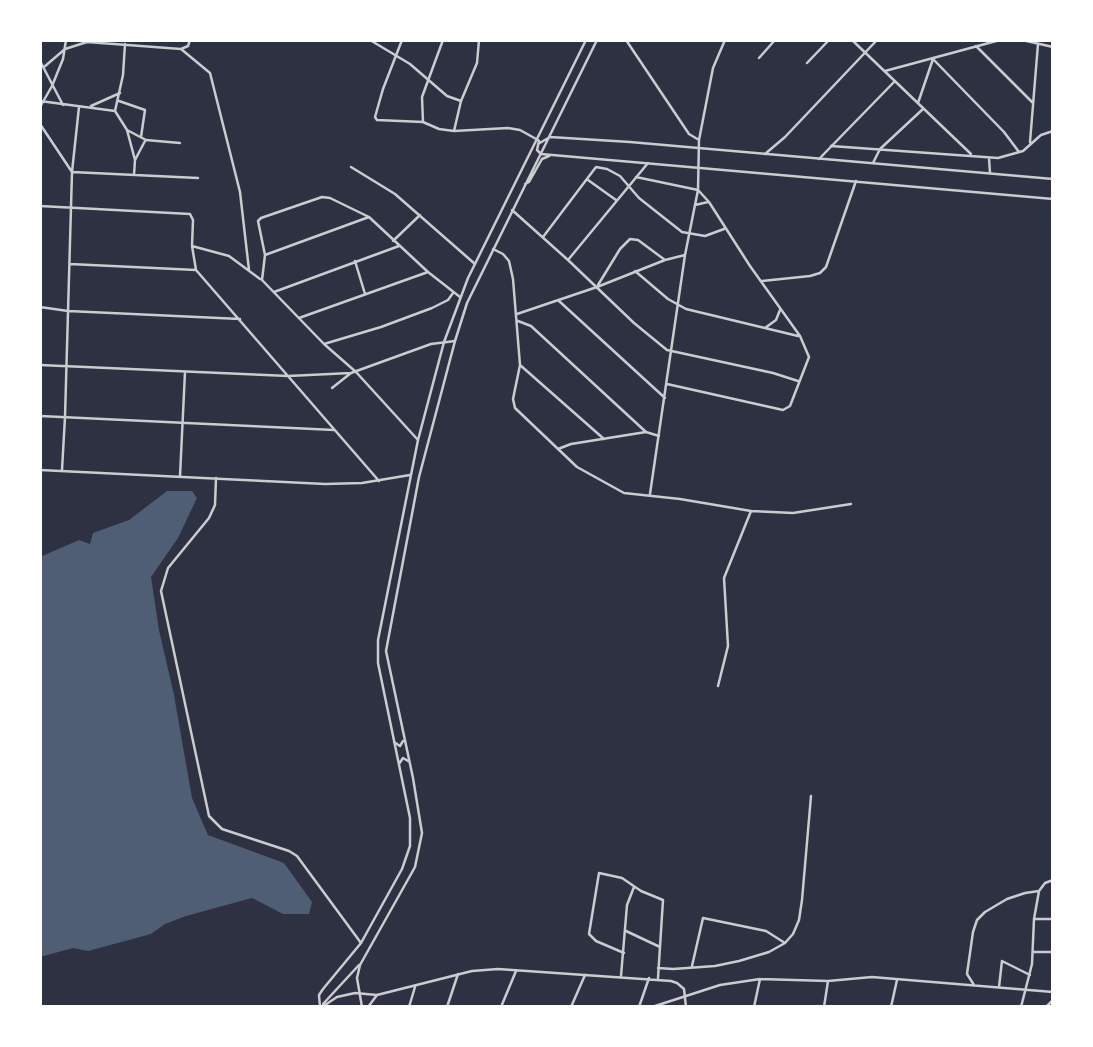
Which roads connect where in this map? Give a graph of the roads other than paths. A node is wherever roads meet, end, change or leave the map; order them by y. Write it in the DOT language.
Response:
graph roads {
  1 [pos="66,40"];
  2 [pos="190,40"];
  3 [pos="370,40"];
  4 [pos="402,40"];
  5 [pos="443,40"];
  6 [pos="479,40"];
  7 [pos="586,40"];
  8 [pos="597,40"];
  9 [pos="626,40"];
  10 [pos="727,40"];
  11 [pos="829,40"];
  12 [pos="852,40"];
  13 [pos="877,40"];
  14 [pos="1000,40"];
  15 [pos="1022,40"];
  16 [pos="1034,40"];
  17 [pos="88,41"];
  18 [pos="773,41"];
  19 [pos="125,44"];
  20 [pos="1038,44"];
  21 [pos="976,46"];
  22 [pos="1053,47"];
  23 [pos="65,49"];
  24 [pos="181,49"];
  25 [pos="865,52"];
  26 [pos="395,56"];
  27 [pos="759,58"];
  28 [pos="933,59"];
  29 [pos="40,61"];
  30 [pos="807,63"];
  31 [pos="44,67"];
  32 [pos="885,71"];
  33 [pos="427,79"];
  34 [pos="895,80"];
  35 [pos="52,86"];
  36 [pos="120,93"];
  37 [pos="461,100"];
  38 [pos="118,101"];
  39 [pos="42,102"];
  40 [pos="918,103"];
  41 [pos="1033,103"];
  42 [pos="64,106"];
  43 [pos="40,107"];
  44 [pos="79,107"];
  45 [pos="88,108"];
  46 [pos="923,109"];
  47 [pos="115,111"];
  48 [pos="423,122"];
  49 [pos="40,124"];
  50 [pos="127,130"];
  51 [pos="454,131"];
  52 [pos="1053,131"];
  53 [pos="141,137"];
  54 [pos="550,137"];
  55 [pos="146,140"];
  56 [pos="699,140"];
  57 [pos="538,142"];
  58 [pos="180,143"];
  59 [pos="1030,144"];
  60 [pos="831,146"];
  61 [pos="880,149"];
  62 [pos="699,150"];
  63 [pos="1018,152"];
  64 [pos="541,154"];
  65 [pos="765,154"];
  66 [pos="552,155"];
  67 [pos="973,156"];
  68 [pos="989,158"];
  69 [pos="600,159"];
  70 [pos="819,159"];
  71 [pos="135,160"];
  72 [pos="648,163"];
  73 [pos="873,163"];
  74 [pos="351,167"];
  75 [pos="596,167"];
  76 [pos="698,168"];
  77 [pos="72,172"];
  78 [pos="990,173"];
  79 [pos="134,175"];
  80 [pos="636,177"];
  81 [pos="198,178"];
  82 [pos="587,179"];
  83 [pos="1053,179"];
  84 [pos="856,181"];
  85 [pos="525,184"];
  86 [pos="628,187"];
  87 [pos="698,190"];
  88 [pos="1053,199"];
  89 [pos="617,200"];
  90 [pos="709,202"];
  91 [pos="695,205"];
  92 [pos="40,206"];
  93 [pos="71,207"];
  94 [pos="512,210"];
  95 [pos="420,215"];
  96 [pos="369,217"];
  97 [pos="725,229"];
  98 [pos="688,234"];
  99 [pos="543,237"];
  100 [pos="393,241"];
  101 [pos="399,246"];
  102 [pos="192,247"];
  103 [pos="493,249"];
  104 [pos="265,255"];
  105 [pos="685,255"];
  106 [pos="568,260"];
  107 [pos="665,260"];
  108 [pos="355,261"];
  109 [pos="70,264"];
  110 [pos="475,264"];
  111 [pos="196,270"];
  112 [pos="249,270"];
  113 [pos="635,271"];
  114 [pos="428,272"];
  115 [pos="262,280"];
  116 [pos="761,281"];
  117 [pos="597,287"];
  118 [pos="274,292"];
  119 [pos="453,293"];
  120 [pos="365,294"];
  121 [pos="460,297"];
  122 [pos="559,301"];
  123 [pos="679,305"];
  124 [pos="40,307"];
  125 [pos="780,310"];
  126 [pos="68,311"];
  127 [pos="517,314"];
  128 [pos="298,318"];
  129 [pos="240,319"];
  130 [pos="518,321"];
  131 [pos="765,328"];
  132 [pos="800,336"];
  133 [pos="454,341"];
  134 [pos="444,342"];
  135 [pos="324,344"];
  136 [pos="672,351"];
  137 [pos="40,365"];
  138 [pos="520,365"];
  139 [pos="67,366"];
  140 [pos="185,372"];
  141 [pos="356,372"];
  142 [pos="351,373"];
  143 [pos="288,376"];
  144 [pos="799,382"];
  145 [pos="667,384"];
  146 [pos="332,388"];
  147 [pos="665,398"];
  148 [pos="40,416"];
  149 [pos="65,417"];
  150 [pos="183,423"];
  151 [pos="335,430"];
  152 [pos="646,432"];
  153 [pos="659,436"];
  154 [pos="604,439"];
  155 [pos="418,440"];
  156 [pos="558,449"];
  157 [pos="40,470"];
  158 [pos="62,470"];
  159 [pos="410,475"];
  160 [pos="180,476"];
  161 [pos="216,478"];
  162 [pos="379,481"];
  163 [pos="650,495"];
  164 [pos="851,504"];
  165 [pos="751,511"];
  166 [pos="718,687"];
  167 [pos="404,739"];
  168 [pos="394,742"];
  169 [pos="410,764"];
  170 [pos="399,766"];
  171 [pos="811,796"];
  172 [pos="1053,880"];
  173 [pos="634,887"];
  174 [pos="1040,891"];
  175 [pos="1034,919"];
  176 [pos="1053,919"];
  177 [pos="626,931"];
  178 [pos="361,943"];
  179 [pos="785,943"];
  180 [pos="660,947"];
  181 [pos="1034,952"];
  182 [pos="1053,952"];
  183 [pos="624,953"];
  184 [pos="359,965"];
  185 [pos="658,968"];
  186 [pos="692,968"];
  187 [pos="517,969"];
  188 [pos="458,974"];
  189 [pos="585,975"];
  190 [pos="1030,975"];
  191 [pos="621,977"];
  192 [pos="649,978"];
  193 [pos="657,978"];
  194 [pos="760,979"];
  195 [pos="897,979"];
  196 [pos="828,981"];
  197 [pos="974,985"];
  198 [pos="415,986"];
  199 [pos="999,987"];
  200 [pos="1026,991"];
  201 [pos="1053,992"];
  202 [pos="359,993"];
  203 [pos="377,995"];
  204 [pos="685,996"];
  205 [pos="577,998"];
  206 [pos="1053,1000"];
  207 [pos="321,1007"];
  208 [pos="362,1007"];
  209 [pos="368,1007"];
  210 [pos="409,1007"];
  211 [pos="447,1007"];
  212 [pos="501,1007"];
  213 [pos="571,1007"];
  214 [pos="578,1007"];
  215 [pos="639,1007"];
  216 [pos="652,1007"];
  217 [pos="686,1007"];
  218 [pos="754,1007"];
  219 [pos="824,1007"];
  220 [pos="891,1007"];
  221 [pos="1021,1007"];
  222 [pos="1046,1007"];
  1 -- 23 [label="street"];
  2 -- 24 [label="street"];
  3 -- 26 [label="street"];
  4 -- 26 [label="street"];
  5 -- 33 [label="street"];
  6 -- 37 [label="street"];
  7 -- 57 [label="street"];
  8 -- 54 [label="street"];
  9 -- 56 [label="street"];
  10 -- 56 [label="street"];
  11 -- 30 [label="street"];
  12 -- 25 [label="street"];
  13 -- 25 [label="street"];
  14 -- 21 [label="street"];
  15 -- 20 [label="street"];
  16 -- 20 [label="street"];
  17 -- 19 [label="street"];
  17 -- 23 [label="street"];
  18 -- 27 [label="street"];
  19 -- 24 [label="street"];
  19 -- 36 [label="street"];
  20 -- 22 [label="street"];
  20 -- 41 [label="street"];
  21 -- 28 [label="street"];
  21 -- 41 [label="street"];
  23 -- 31 [label="street"];
  23 -- 35 [label="street"];
  24 -- 112 [label="street"];
  25 -- 32 [label="street"];
  25 -- 65 [label="street"];
  26 -- 33 [label="street"];
  26 -- 48 [label="street"];
  28 -- 32 [label="street"];
  28 -- 40 [label="street"];
  28 -- 63 [label="street"];
  29 -- 31 [label="street"];
  31 -- 35 [label="street"];
  32 -- 34 [label="street"];
  33 -- 37 [label="street"];
  33 -- 48 [label="street"];
  34 -- 40 [label="street"];
  34 -- 60 [label="street"];
  35 -- 39 [label="street"];
  35 -- 42 [label="street"];
  36 -- 38 [label="street"];
  36 -- 45 [label="street"];
  37 -- 51 [label="street"];
  38 -- 47 [label="street"];
  38 -- 53 [label="street"];
  39 -- 42 [label="street"];
  39 -- 43 [label="street"];
  40 -- 46 [label="street"];
  41 -- 59 [label="street"];
  42 -- 44 [label="street"];
  44 -- 45 [label="street"];
  44 -- 77 [label="street"];
  45 -- 47 [label="street"];
  46 -- 61 [label="street"];
  46 -- 67 [label="street"];
  47 -- 50 [label="street"];
  48 -- 51 [label="street"];
  49 -- 77 [label="street"];
  50 -- 53 [label="street"];
  50 -- 71 [label="street"];
  51 -- 57 [label="street"];
  52 -- 59 [label="street"];
  53 -- 55 [label="street"];
  54 -- 57 [label="street"];
  54 -- 62 [label="street"];
  54 -- 64 [label="street"];
  55 -- 58 [label="street"];
  55 -- 71 [label="street"];
  56 -- 62 [label="street"];
  57 -- 64 [label="street"];
  57 -- 110 [label="street"];
  59 -- 63 [label="street"];
  60 -- 61 [label="street"];
  60 -- 70 [label="street"];
  61 -- 67 [label="street"];
  61 -- 73 [label="street"];
  62 -- 65 [label="street"];
  62 -- 76 [label="street"];
  63 -- 68 [label="street"];
  64 -- 66 [label="street"];
  64 -- 85 [label="street"];
  65 -- 70 [label="street"];
  66 -- 69 [label="street"];
  66 -- 85 [label="street"];
  67 -- 68 [label="street"];
  68 -- 78 [label="street"];
  69 -- 72 [label="street"];
  69 -- 75 [label="street"];
  70 -- 73 [label="street"];
  71 -- 79 [label="street"];
  72 -- 76 [label="street"];
  72 -- 80 [label="street"];
  73 -- 78 [label="street"];
  74 -- 95 [label="street"];
  75 -- 82 [label="street"];
  75 -- 86 [label="street"];
  76 -- 84 [label="street"];
  76 -- 87 [label="street"];
  77 -- 79 [label="street"];
  77 -- 93 [label="street"];
  78 -- 83 [label="street"];
  79 -- 81 [label="street"];
  80 -- 86 [label="street"];
  80 -- 87 [label="street"];
  82 -- 89 [label="street"];
  82 -- 99 [label="street"];
  84 -- 88 [label="street"];
  84 -- 116 [label="street"];
  85 -- 94 [label="street"];
  86 -- 89 [label="street"];
  86 -- 98 [label="street"];
  87 -- 90 [label="street"];
  87 -- 91 [label="street"];
  89 -- 106 [label="street"];
  90 -- 91 [label="street"];
  90 -- 97 [label="street"];
  91 -- 98 [label="street"];
  92 -- 93 [label="street"];
  93 -- 102 [label="street"];
  93 -- 109 [label="street"];
  94 -- 99 [label="street"];
  94 -- 103 [label="street"];
  95 -- 100 [label="street"];
  95 -- 110 [label="street"];
  96 -- 100 [label="street"];
  96 -- 104 [label="street"];
  96 -- 104 [label="street"];
  97 -- 98 [label="street"];
  97 -- 116 [label="street"];
  98 -- 105 [label="street"];
  99 -- 106 [label="street"];
  100 -- 101 [label="street"];
  101 -- 108 [label="street"];
  101 -- 114 [label="street"];
  102 -- 111 [label="street"];
  102 -- 112 [label="street"];
  103 -- 127 [label="street"];
  103 -- 133 [label="street"];
  104 -- 115 [label="street"];
  105 -- 107 [label="street"];
  105 -- 123 [label="street"];
  106 -- 117 [label="street"];
  107 -- 113 [label="street"];
  107 -- 117 [label="street"];
  108 -- 118 [label="street"];
  108 -- 120 [label="street"];
  109 -- 111 [label="street"];
  109 -- 126 [label="street"];
  110 -- 121 [label="street"];
  111 -- 129 [label="street"];
  112 -- 115 [label="street"];
  113 -- 117 [label="street"];
  113 -- 123 [label="street"];
  114 -- 119 [label="street"];
  114 -- 120 [label="street"];
  115 -- 118 [label="street"];
  116 -- 125 [label="street"];
  117 -- 122 [label="street"];
  117 -- 136 [label="street"];
  118 -- 128 [label="street"];
  119 -- 121 [label="street"];
  119 -- 135 [label="street"];
  120 -- 128 [label="street"];
  121 -- 134 [label="street"];
  122 -- 127 [label="street"];
  122 -- 147 [label="street"];
  123 -- 131 [label="street"];
  123 -- 136 [label="street"];
  124 -- 126 [label="street"];
  125 -- 131 [label="street"];
  125 -- 132 [label="street"];
  126 -- 129 [label="street"];
  126 -- 139 [label="street"];
  127 -- 130 [label="street"];
  128 -- 135 [label="street"];
  129 -- 143 [label="street"];
  130 -- 138 [label="street"];
  130 -- 152 [label="street"];
  131 -- 132 [label="street"];
  132 -- 144 [label="street"];
  133 -- 134 [label="street"];
  133 -- 167 [label="street"];
  134 -- 141 [label="street"];
  134 -- 155 [label="street"];
  135 -- 141 [label="street"];
  136 -- 144 [label="street"];
  136 -- 145 [label="street"];
  137 -- 139 [label="street"];
  138 -- 154 [label="street"];
  138 -- 156 [label="street"];
  139 -- 140 [label="street"];
  139 -- 149 [label="street"];
  140 -- 143 [label="street"];
  140 -- 150 [label="street"];
  141 -- 142 [label="street"];
  141 -- 155 [label="street"];
  142 -- 143 [label="street"];
  142 -- 146 [label="street"];
  143 -- 151 [label="street"];
  144 -- 145 [label="street"];
  145 -- 147 [label="street"];
  147 -- 153 [label="street"];
  148 -- 149 [label="street"];
  149 -- 150 [label="street"];
  149 -- 158 [label="street"];
  150 -- 151 [label="street"];
  150 -- 160 [label="street"];
  151 -- 162 [label="street"];
  152 -- 153 [label="street"];
  152 -- 154 [label="street"];
  153 -- 163 [label="street"];
  154 -- 156 [label="street"];
  155 -- 159 [label="street"];
  156 -- 163 [label="street"];
  157 -- 158 [label="street"];
  158 -- 160 [label="street"];
  159 -- 162 [label="street"];
  159 -- 168 [label="street"];
  160 -- 161 [label="street"];
  161 -- 162 [label="street"];
  161 -- 178 [label="street"];
  163 -- 165 [label="street"];
  164 -- 165 [label="street"];
  165 -- 166 [label="street"];
  167 -- 168 [label="street"];
  167 -- 169 [label="street"];
  168 -- 170 [label="street"];
  169 -- 170 [label="street"];
  169 -- 184 [label="street"];
  170 -- 178 [label="street"];
  171 -- 179 [label="street"];
  172 -- 174 [label="street"];
  173 -- 177 [label="street"];
  173 -- 180 [label="street"];
  173 -- 183 [label="street"];
  174 -- 175 [label="street"];
  174 -- 197 [label="street"];
  175 -- 176 [label="street"];
  175 -- 181 [label="street"];
  177 -- 180 [label="street"];
  177 -- 183 [label="street"];
  178 -- 207 [label="street"];
  179 -- 186 [label="street"];
  179 -- 186 [label="street"];
  180 -- 185 [label="street"];
  181 -- 182 [label="street"];
  181 -- 190 [label="street"];
  183 -- 191 [label="street"];
  184 -- 202 [label="street"];
  184 -- 207 [label="street"];
  185 -- 186 [label="street"];
  185 -- 193 [label="street"];
  187 -- 188 [label="street"];
  187 -- 189 [label="street"];
  187 -- 212 [label="street"];
  188 -- 198 [label="street"];
  188 -- 211 [label="street"];
  189 -- 191 [label="street"];
  189 -- 205 [label="street"];
  190 -- 199 [label="street"];
  190 -- 200 [label="street"];
  191 -- 192 [label="street"];
  192 -- 193 [label="street"];
  192 -- 215 [label="street"];
  193 -- 204 [label="street"];
  194 -- 196 [label="street"];
  194 -- 204 [label="street"];
  194 -- 218 [label="street"];
  195 -- 196 [label="street"];
  195 -- 197 [label="street"];
  195 -- 220 [label="street"];
  196 -- 219 [label="street"];
  197 -- 199 [label="street"];
  198 -- 203 [label="street"];
  198 -- 210 [label="street"];
  199 -- 200 [label="street"];
  200 -- 201 [label="street"];
  200 -- 221 [label="street"];
  202 -- 203 [label="street"];
  202 -- 207 [label="street"];
  202 -- 208 [label="street"];
  203 -- 209 [label="street"];
  204 -- 216 [label="street"];
  204 -- 217 [label="street"];
  205 -- 213 [label="street"];
  205 -- 214 [label="street"];
  206 -- 222 [label="street"];
}
